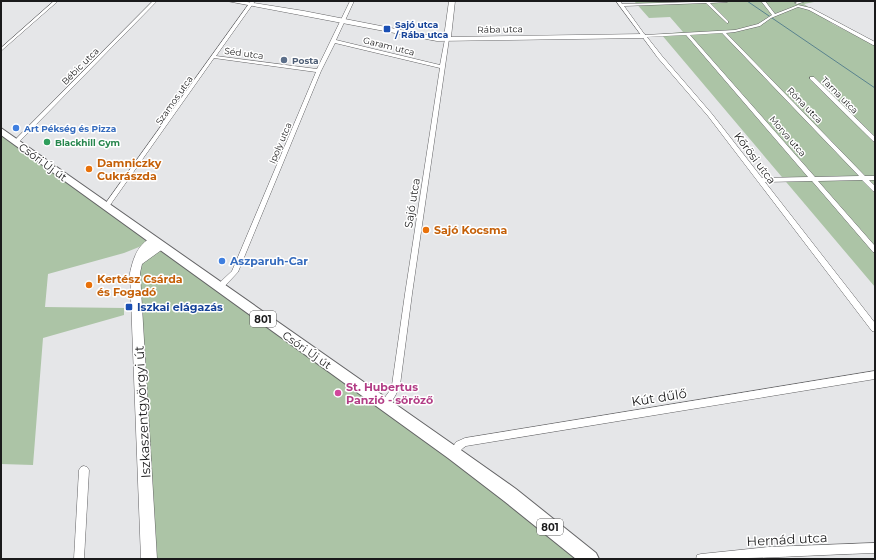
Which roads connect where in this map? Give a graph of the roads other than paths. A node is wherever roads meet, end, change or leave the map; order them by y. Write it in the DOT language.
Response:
graph roads {
  1 [pos="56,1"];
  2 [pos="155,1"];
  3 [pos="230,1"];
  4 [pos="352,1"];
  5 [pos="452,1"];
  6 [pos="618,1"];
  7 [pos="728,1"];
  8 [pos="762,1"];
  9 [pos="804,1"];
  10 [pos="252,2"];
  11 [pos="707,2"];
  12 [pos="797,3"];
  13 [pos="621,5"];
  14 [pos="772,16"];
  15 [pos="342,20"];
  16 [pos="727,22"];
  17 [pos="723,32"];
  18 [pos="687,34"];
  19 [pos="644,36"];
  20 [pos="447,39"];
  21 [pos="333,41"];
  22 [pos="875,44"];
  23 [pos="1,50"];
  24 [pos="214,57"];
  25 [pos="442,67"];
  26 [pos="319,71"];
  27 [pos="812,78"];
  28 [pos="1,131"];
  29 [pos="875,140"];
  30 [pos="16,142"];
  31 [pos="864,178"];
  32 [pos="875,178"];
  33 [pos="760,180"];
  34 [pos="813,180"];
  35 [pos="875,190"];
  36 [pos="106,207"];
  37 [pos="158,244"];
  38 [pos="875,250"];
  39 [pos="219,287"];
  40 [pos="875,329"];
  41 [pos="875,375"];
  42 [pos="384,404"];
  43 [pos="453,453"];
  44 [pos="84,470"];
  45 [pos="875,548"];
  46 [pos="79,559"];
  47 [pos="149,559"];
  48 [pos="590,559"];
  49 [pos="707,559"];
  1 -- 23 [label="street"];
  2 -- 30 [label="street, Bébic utca"];
  3 -- 10 [label="street, Rába utca"];
  4 -- 15 [label="street, Ipoly utca"];
  5 -- 20 [label="street, Sajó utca"];
  6 -- 13 [label="street, Kőrösi utca"];
  7 -- 11 [label="street"];
  8 -- 14 [label="street"];
  9 -- 12 [label="street, Rába utca"];
  10 -- 15 [label="street, Rába utca"];
  10 -- 24 [label="street, Szamos utca"];
  11 -- 13 [label="street"];
  11 -- 16 [label="street"];
  12 -- 14 [label="street, Rába utca"];
  12 -- 22 [label="street"];
  13 -- 19 [label="street, Kőrösi utca"];
  14 -- 17 [label="street, Rába utca"];
  15 -- 20 [label="street, Rába utca"];
  15 -- 21 [label="street, Ipoly utca"];
  17 -- 18 [label="street, Rába utca"];
  17 -- 31 [label="street, Róna utca"];
  18 -- 19 [label="street, Rába utca"];
  18 -- 34 [label="street, Morva utca"];
  19 -- 20 [label="street, Rába utca"];
  19 -- 33 [label="street, Kőrösi utca"];
  20 -- 25 [label="street, Sajó utca"];
  21 -- 25 [label="street, Garam utca"];
  21 -- 26 [label="street, Ipoly utca"];
  24 -- 26 [label="street, Séd utca"];
  24 -- 36 [label="street, Szamos utca"];
  25 -- 42 [label="street, Sajó utca"];
  26 -- 39 [label="street, Ipoly utca"];
  27 -- 29 [label="street, Tarna utca"];
  28 -- 30 [label="main road, Csóri Új út / 801"];
  30 -- 36 [label="main road, Csóri Új út / 801"];
  31 -- 32 [label="street"];
  31 -- 34 [label="street"];
  31 -- 35 [label="street, Róna utca"];
  33 -- 34 [label="street"];
  33 -- 40 [label="street, Kőrösi utca"];
  34 -- 38 [label="street, Morva utca"];
  36 -- 37 [label="main road, Csóri Új út / 801"];
  37 -- 39 [label="main road, Csóri Új út / 801"];
  37 -- 47 [label="street, Iszkaszentgyörgyi út"];
  39 -- 42 [label="main road, Csóri Új út / 801"];
  41 -- 43 [label="street, Kút dűlő"];
  42 -- 43 [label="main road, Csóri Új út / 801"];
  43 -- 48 [label="main road, Csóri Új út / 801"];
  44 -- 46 [label="street"];
  45 -- 49 [label="street, Hernád utca"];
}
